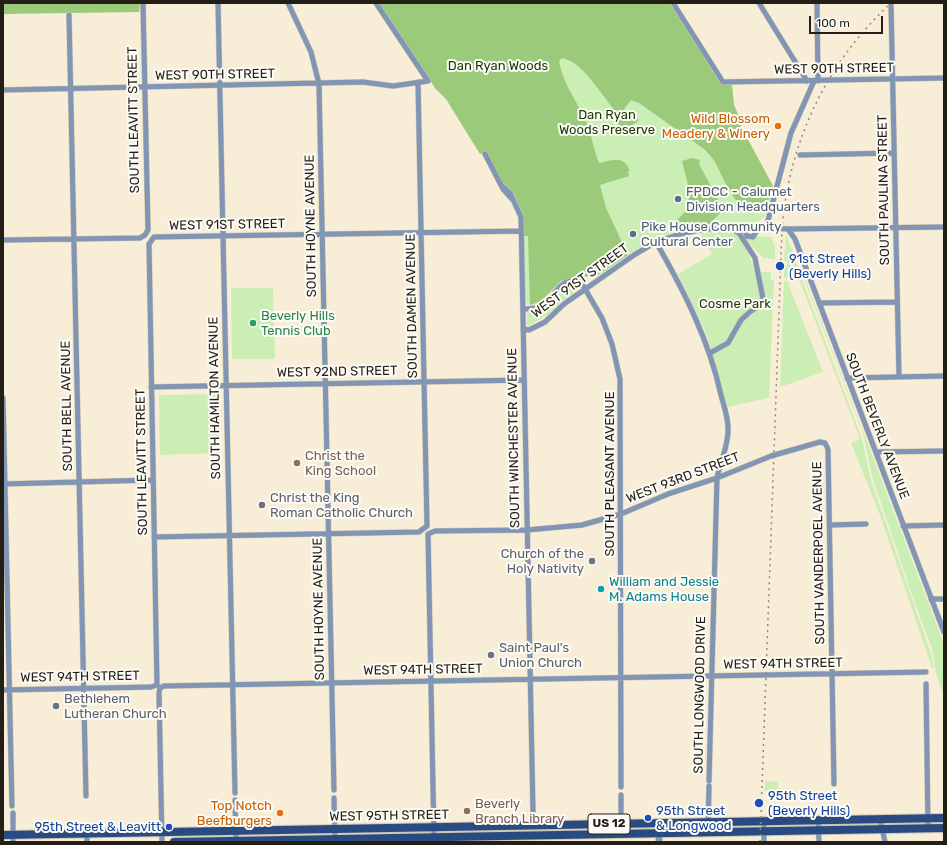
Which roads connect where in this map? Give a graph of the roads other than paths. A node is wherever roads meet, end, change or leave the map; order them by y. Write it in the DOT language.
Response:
graph roads {
  1 [pos="143,3"];
  2 [pos="218,3"];
  3 [pos="288,3"];
  4 [pos="376,3"];
  5 [pos="673,3"];
  6 [pos="759,3"];
  7 [pos="817,3"];
  8 [pos="891,3"];
  9 [pos="69,15"];
  10 [pos="944,78"];
  11 [pos="892,80"];
  12 [pos="807,81"];
  13 [pos="816,81"];
  14 [pos="418,82"];
  15 [pos="319,84"];
  16 [pos="220,86"];
  17 [pos="145,88"];
  18 [pos="70,89"];
  19 [pos="3,90"];
  20 [pos="894,153"];
  21 [pos="485,154"];
  22 [pos="800,155"];
  23 [pos="759,227"];
  24 [pos="944,227"];
  25 [pos="766,228"];
  26 [pos="896,228"];
  27 [pos="788,229"];
  28 [pos="521,231"];
  29 [pos="422,233"];
  30 [pos="322,235"];
  31 [pos="223,236"];
  32 [pos="74,239"];
  33 [pos="150,239"];
  34 [pos="3,240"];
  35 [pos="656,242"];
  36 [pos="586,289"];
  37 [pos="897,302"];
  38 [pos="819,303"];
  39 [pos="523,309"];
  40 [pos="523,329"];
  41 [pos="710,353"];
  42 [pos="944,376"];
  43 [pos="899,377"];
  44 [pos="847,378"];
  45 [pos="524,380"];
  46 [pos="425,382"];
  47 [pos="325,384"];
  48 [pos="226,386"];
  49 [pos="151,387"];
  50 [pos="3,398"];
  51 [pos="825,443"];
  52 [pos="944,450"];
  53 [pos="876,452"];
  54 [pos="717,478"];
  55 [pos="153,480"];
  56 [pos="79,482"];
  57 [pos="4,484"];
  58 [pos="621,514"];
  59 [pos="866,524"];
  60 [pos="831,525"];
  61 [pos="944,525"];
  62 [pos="903,526"];
  63 [pos="527,530"];
  64 [pos="329,534"];
  65 [pos="229,536"];
  66 [pos="154,537"];
  67 [pos="931,599"];
  68 [pos="944,599"];
  69 [pos="944,632"];
  70 [pos="926,672"];
  71 [pos="832,674"];
  72 [pos="711,676"];
  73 [pos="621,678"];
  74 [pos="530,679"];
  75 [pos="431,681"];
  76 [pos="332,683"];
  77 [pos="926,684"];
  78 [pos="233,685"];
  79 [pos="84,688"];
  80 [pos="157,688"];
  81 [pos="3,690"];
  82 [pos="10,690"];
  83 [pos="834,784"];
  84 [pos="621,787"];
  85 [pos="334,790"];
  86 [pos="235,793"];
  87 [pos="621,795"];
  88 [pos="86,796"];
  89 [pos="334,798"];
  90 [pos="235,800"];
  91 [pos="12,806"];
  92 [pos="533,812"];
  93 [pos="12,813"];
  94 [pos="880,818"];
  95 [pos="928,818"];
  96 [pos="944,818"];
  97 [pos="818,819"];
  98 [pos="764,820"];
  99 [pos="708,821"];
  100 [pos="659,822"];
  101 [pos="621,823"];
  102 [pos="434,827"];
  103 [pos="460,827"];
  104 [pos="385,828"];
  105 [pos="928,828"];
  106 [pos="944,828"];
  107 [pos="310,829"];
  108 [pos="334,829"];
  109 [pos="882,829"];
  110 [pos="236,830"];
  111 [pos="818,831"];
  112 [pos="161,832"];
  113 [pos="764,832"];
  114 [pos="708,833"];
  115 [pos="3,835"];
  116 [pos="622,835"];
  117 [pos="87,838"];
  118 [pos="434,838"];
  119 [pos="659,838"];
  120 [pos="13,839"];
  121 [pos="335,839"];
  122 [pos="385,840"];
  123 [pos="461,840"];
  124 [pos="236,841"];
  125 [pos="310,841"];
  126 [pos="162,842"];
  127 [pos="174,842"];
  128 [pos="764,842"];
  129 [pos="819,842"];
  130 [pos="885,842"];
  1 -- 17 [label="street, SOUTH LEAVITT STREET"];
  2 -- 16 [label="street, SOUTH HAMILTON AVENUE"];
  3 -- 15 [label="street, SOUTH HOYNE AVENUE"];
  4 -- 14 [label="street, WEST 90TH STREET"];
  5 -- 12 [label="street, WEST 90TH STREET"];
  6 -- 12 [label="street"];
  7 -- 13 [label="street"];
  8 -- 11 [label="street, SOUTH PAULINA STREET"];
  9 -- 18 [label="street, SOUTH BELL AVENUE"];
  10 -- 11 [label="street, WEST 90TH STREET"];
  11 -- 13 [label="street, WEST 90TH STREET"];
  11 -- 20 [label="street, SOUTH PAULINA STREET"];
  12 -- 13 [label="street, WEST 90TH STREET"];
  13 -- 25 [label="street"];
  14 -- 15 [label="street, WEST 90TH STREET"];
  14 -- 29 [label="street, SOUTH DAMEN AVENUE"];
  15 -- 16 [label="street, WEST 90TH STREET"];
  15 -- 30 [label="street, SOUTH HOYNE AVENUE"];
  16 -- 17 [label="street, WEST 90TH STREET"];
  16 -- 31 [label="street, SOUTH HAMILTON AVENUE"];
  17 -- 18 [label="street, WEST 90TH STREET"];
  17 -- 32 [label="street, SOUTH LEAVITT STREET"];
  18 -- 19 [label="street, WEST 90TH STREET"];
  18 -- 32 [label="street, SOUTH BELL AVENUE"];
  20 -- 22 [label="street"];
  20 -- 26 [label="street, SOUTH PAULINA STREET"];
  21 -- 28 [label="street"];
  23 -- 23 [label="street"];
  23 -- 25 [label="street"];
  24 -- 26 [label="street"];
  25 -- 27 [label="street"];
  26 -- 27 [label="street"];
  26 -- 37 [label="street, SOUTH PAULINA STREET"];
  27 -- 38 [label="street, SOUTH BEVERLY AVENUE"];
  28 -- 29 [label="street, WEST 91ST STREET"];
  28 -- 39 [label="street, SOUTH WINCHESTER AVENUE"];
  29 -- 30 [label="street, WEST 91ST STREET"];
  29 -- 46 [label="street, SOUTH DAMEN AVENUE"];
  30 -- 31 [label="street, WEST 91ST STREET"];
  30 -- 47 [label="street, SOUTH HOYNE AVENUE"];
  31 -- 33 [label="street, WEST 91ST STREET"];
  31 -- 48 [label="street, SOUTH HAMILTON AVENUE"];
  32 -- 34 [label="street"];
  32 -- 56 [label="street, SOUTH BELL AVENUE"];
  33 -- 49 [label="street, SOUTH LEAVITT STREET"];
  35 -- 36 [label="street, WEST 91ST STREET"];
  35 -- 41 [label="street, SOUTH LONGWOOD DRIVE"];
  35 -- 41 [label="street, WEST 91ST STREET"];
  36 -- 39 [label="street"];
  36 -- 40 [label="street, WEST 91ST STREET"];
  36 -- 58 [label="street, SOUTH PLEASANT AVENUE"];
  37 -- 38 [label="street"];
  37 -- 43 [label="street, SOUTH PAULINA STREET"];
  38 -- 44 [label="street, SOUTH BEVERLY AVENUE"];
  39 -- 40 [label="street, SOUTH WINCHESTER AVENUE"];
  40 -- 45 [label="street, SOUTH WINCHESTER AVENUE"];
  41 -- 54 [label="street, SOUTH LONGWOOD DRIVE"];
  42 -- 43 [label="street"];
  43 -- 44 [label="street"];
  44 -- 53 [label="street, SOUTH BEVERLY AVENUE"];
  45 -- 46 [label="street, WEST 92ND STREET"];
  45 -- 63 [label="street, SOUTH WINCHESTER AVENUE"];
  46 -- 47 [label="street, WEST 92ND STREET"];
  46 -- 64 [label="street, SOUTH DAMEN AVENUE"];
  47 -- 48 [label="street, WEST 92ND STREET"];
  47 -- 64 [label="street, SOUTH HOYNE AVENUE"];
  48 -- 49 [label="street, WEST 92ND STREET"];
  48 -- 65 [label="street, SOUTH HAMILTON AVENUE"];
  49 -- 55 [label="street, SOUTH LEAVITT STREET"];
  50 -- 57 [label="street"];
  51 -- 54 [label="street, WEST 93RD STREET"];
  51 -- 60 [label="street, SOUTH VANDERPOEL AVENUE"];
  52 -- 53 [label="street"];
  53 -- 62 [label="street, SOUTH BEVERLY AVENUE"];
  54 -- 58 [label="street, WEST 93RD STREET"];
  54 -- 72 [label="street, SOUTH LONGWOOD DRIVE"];
  55 -- 56 [label="street"];
  55 -- 66 [label="street, SOUTH LEAVITT STREET"];
  56 -- 57 [label="street"];
  56 -- 79 [label="street, SOUTH BELL AVENUE"];
  57 -- 82 [label="street"];
  58 -- 63 [label="street, WEST 93RD STREET"];
  58 -- 73 [label="street, SOUTH PLEASANT AVENUE"];
  59 -- 60 [label="street"];
  60 -- 71 [label="street, SOUTH VANDERPOEL AVENUE"];
  61 -- 62 [label="street"];
  62 -- 67 [label="street, SOUTH BEVERLY AVENUE"];
  63 -- 74 [label="street, SOUTH WINCHESTER AVENUE"];
  63 -- 75 [label="street, WEST 93RD STREET"];
  64 -- 65 [label="street"];
  64 -- 76 [label="street, SOUTH HOYNE AVENUE"];
  65 -- 66 [label="street"];
  65 -- 78 [label="street, SOUTH HAMILTON AVENUE"];
  66 -- 80 [label="street, SOUTH LEAVITT STREET"];
  67 -- 68 [label="street"];
  67 -- 69 [label="street, SOUTH BEVERLY AVENUE"];
  70 -- 71 [label="street, WEST 94TH STREET"];
  71 -- 72 [label="street, WEST 94TH STREET"];
  71 -- 83 [label="street, SOUTH VANDERPOEL AVENUE"];
  72 -- 73 [label="street, WEST 94TH STREET"];
  72 -- 99 [label="street, SOUTH LONGWOOD DRIVE"];
  73 -- 74 [label="street, WEST 94TH STREET"];
  73 -- 84 [label="street, SOUTH PLEASANT AVENUE"];
  74 -- 75 [label="street, WEST 94TH STREET"];
  74 -- 92 [label="street, SOUTH WINCHESTER AVENUE"];
  75 -- 76 [label="street, WEST 94TH STREET"];
  75 -- 102 [label="street"];
  76 -- 78 [label="street, WEST 94TH STREET"];
  76 -- 85 [label="street, SOUTH HOYNE AVENUE"];
  77 -- 95 [label="street"];
  78 -- 80 [label="street, WEST 94TH STREET"];
  78 -- 86 [label="street, SOUTH HAMILTON AVENUE"];
  79 -- 80 [label="street, WEST 94TH STREET"];
  79 -- 82 [label="street, WEST 94TH STREET"];
  79 -- 88 [label="street, SOUTH BELL AVENUE"];
  80 -- 112 [label="street, SOUTH LEAVITT STREET"];
  81 -- 82 [label="street, WEST 94TH STREET"];
  82 -- 91 [label="street"];
  87 -- 101 [label="street"];
  89 -- 108 [label="street"];
  90 -- 110 [label="street"];
  93 -- 120 [label="street"];
  94 -- 95 [label="main road, WEST 95TH STREET / US 12"];
  94 -- 97 [label="main road, WEST 95TH STREET / US 12"];
  94 -- 109 [label="street"];
  95 -- 96 [label="main road, WEST 95TH STREET / US 12"];
  95 -- 105 [label="street"];
  97 -- 98 [label="main road, WEST 95TH STREET / US 12"];
  97 -- 111 [label="street"];
  98 -- 99 [label="main road, WEST 95TH STREET / US 12"];
  98 -- 113 [label="street"];
  99 -- 100 [label="main road, WEST 95TH STREET / US 12"];
  99 -- 114 [label="street, SOUTH LONGWOOD DRIVE"];
  100 -- 101 [label="main road, WEST 95TH STREET / US 12"];
  100 -- 119 [label="street"];
  101 -- 103 [label="main road, WEST 95TH STREET / US 12"];
  101 -- 116 [label="street"];
  102 -- 103 [label="main road, WEST 95TH STREET / US 12"];
  102 -- 104 [label="main road, WEST 95TH STREET / US 12"];
  102 -- 118 [label="street"];
  103 -- 123 [label="street"];
  104 -- 108 [label="main road, WEST 95TH STREET / US 12"];
  104 -- 122 [label="street"];
  105 -- 106 [label="main road, WEST 95TH STREET / US 12"];
  105 -- 109 [label="main road, WEST 95TH STREET / US 12"];
  107 -- 108 [label="main road, WEST 95TH STREET / US 12"];
  107 -- 110 [label="main road, WEST 95TH STREET / US 12"];
  107 -- 125 [label="street"];
  108 -- 121 [label="street"];
  109 -- 111 [label="main road, WEST 95TH STREET / US 12"];
  109 -- 130 [label="street"];
  110 -- 112 [label="main road, WEST 95TH STREET / US 12"];
  110 -- 124 [label="street"];
  111 -- 113 [label="main road, WEST 95TH STREET / US 12"];
  111 -- 129 [label="street"];
  112 -- 117 [label="main road, WEST 95TH STREET / US 12"];
  112 -- 126 [label="street, SOUTH LEAVITT STREET"];
  113 -- 114 [label="main road, WEST 95TH STREET / US 12"];
  113 -- 128 [label="street"];
  114 -- 119 [label="main road, WEST 95TH STREET / US 12"];
  115 -- 120 [label="main road, WEST 95TH STREET / US 12"];
  116 -- 119 [label="main road, WEST 95TH STREET / US 12"];
  116 -- 123 [label="main road, WEST 95TH STREET / US 12"];
  117 -- 120 [label="main road, WEST 95TH STREET / US 12"];
  118 -- 122 [label="main road, WEST 95TH STREET / US 12"];
  118 -- 123 [label="main road, WEST 95TH STREET / US 12"];
  121 -- 122 [label="main road, WEST 95TH STREET / US 12"];
  121 -- 125 [label="main road, WEST 95TH STREET / US 12"];
  124 -- 125 [label="main road, WEST 95TH STREET / US 12"];
  124 -- 127 [label="main road, WEST 95TH STREET / US 12"];
}
